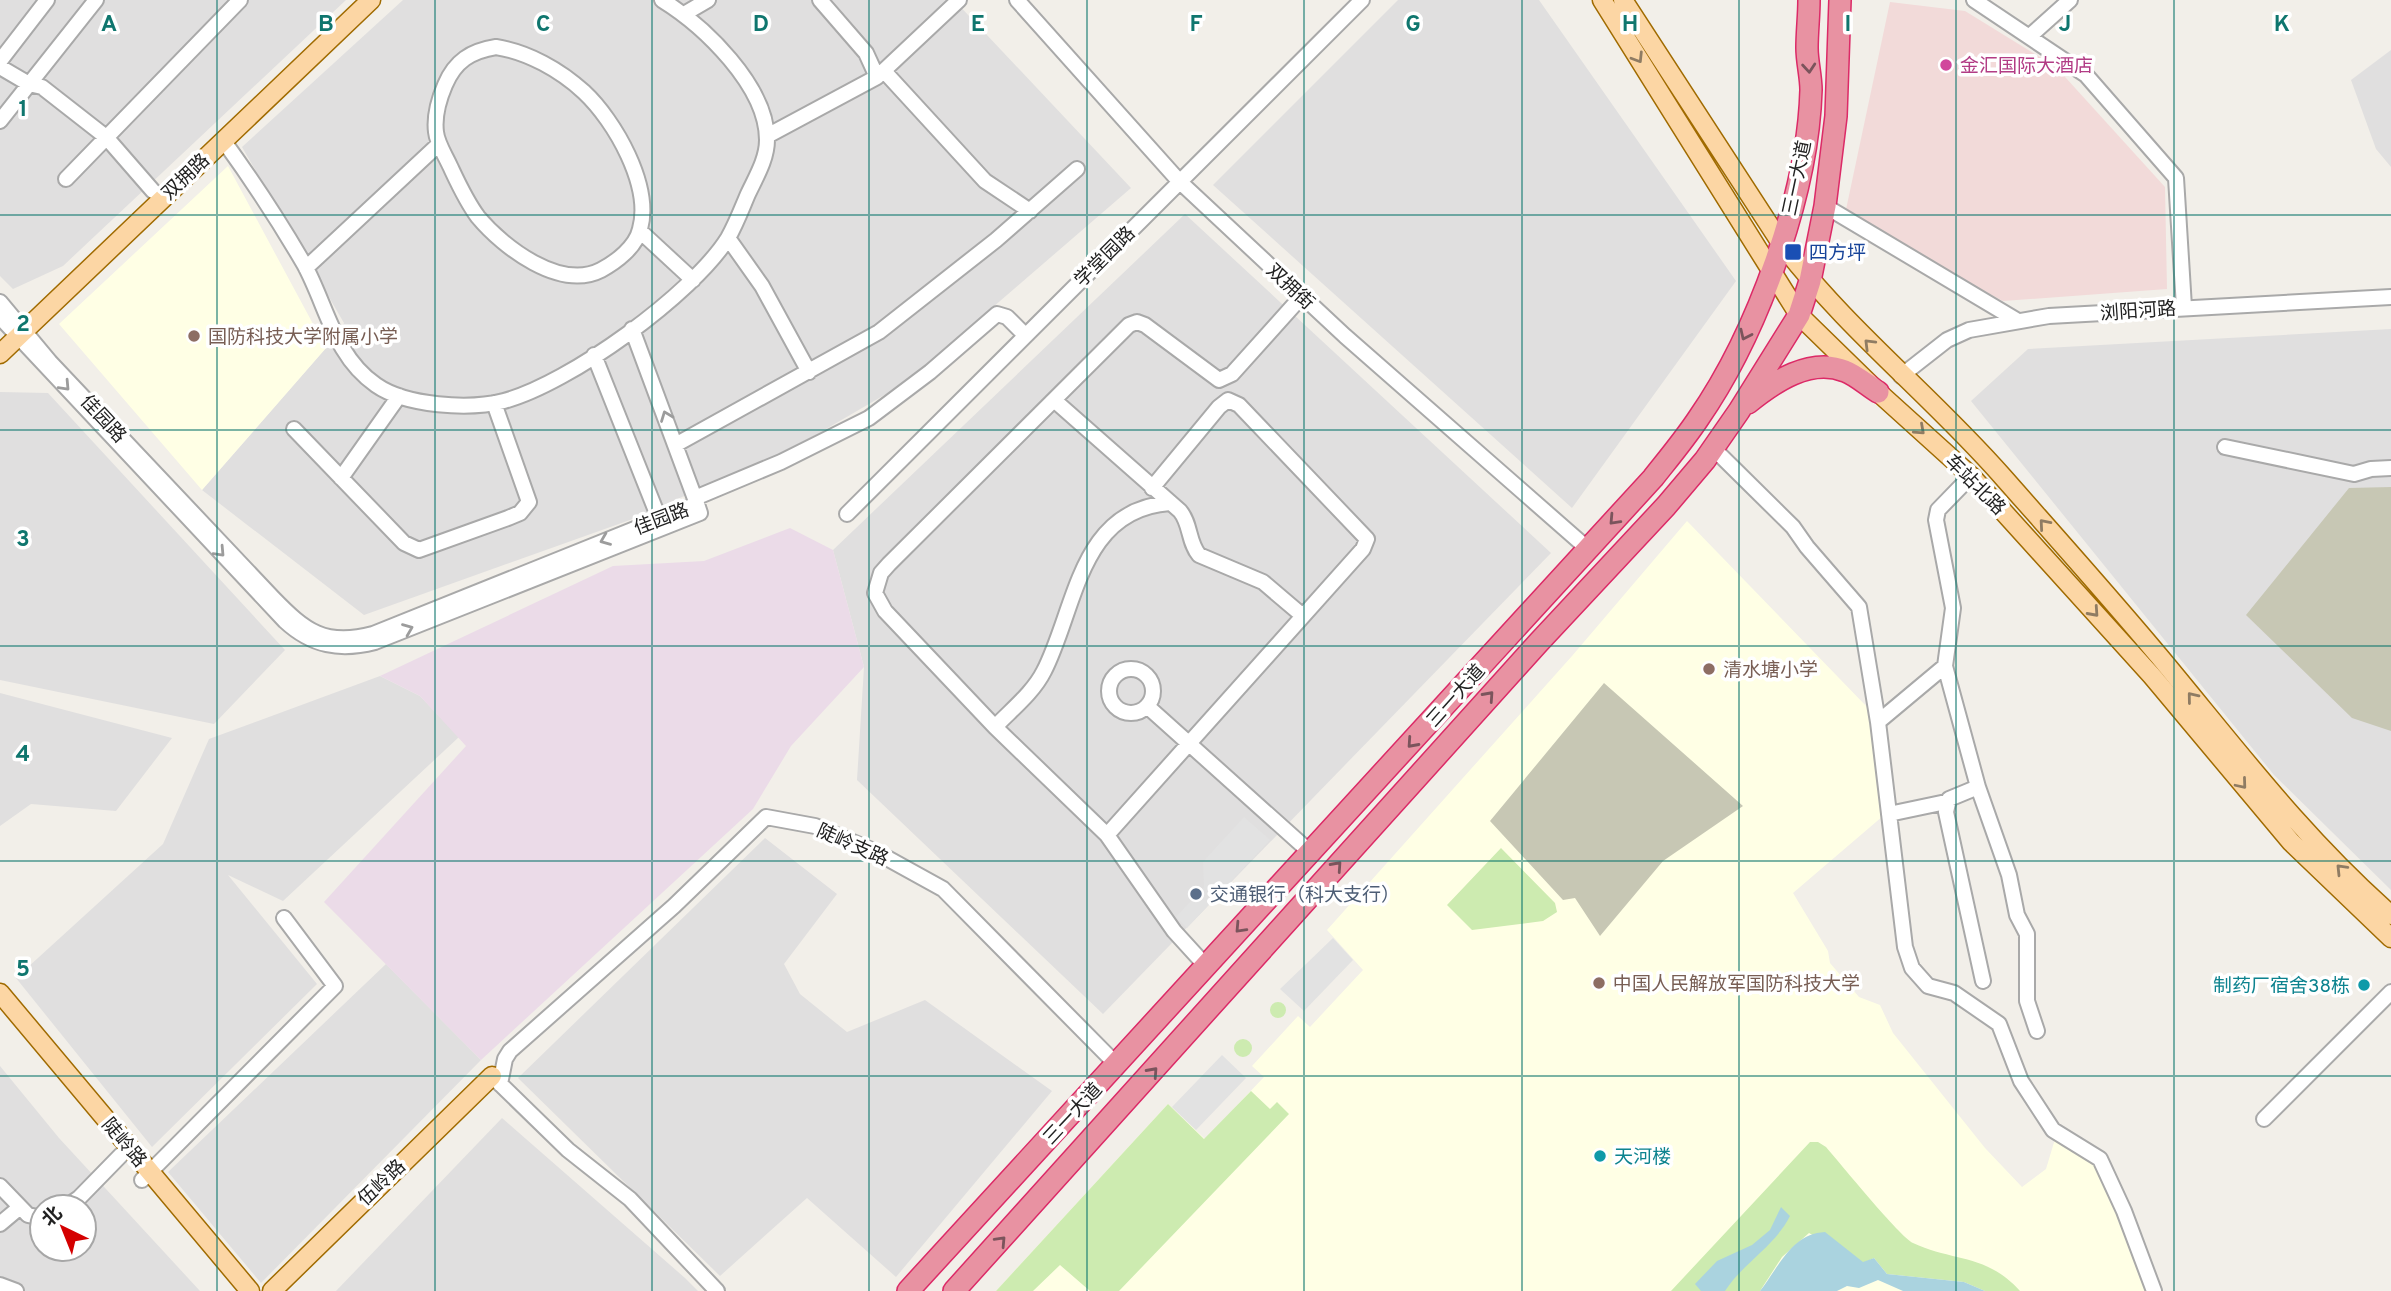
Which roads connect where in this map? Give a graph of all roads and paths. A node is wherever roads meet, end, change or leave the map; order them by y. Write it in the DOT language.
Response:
graph roads {
  1 [pos="47,0"];
  2 [pos="96,0"];
  3 [pos="240,0"];
  4 [pos="356,0"];
  5 [pos="371,0"];
  6 [pos="662,0"];
  7 [pos="708,0"];
  8 [pos="820,0"];
  9 [pos="959,0"];
  10 [pos="1017,0"];
  11 [pos="1362,0"];
  12 [pos="1602,0"];
  13 [pos="1623,0"];
  14 [pos="1810,0"];
  15 [pos="1840,0"];
  16 [pos="1974,0"];
  17 [pos="2070,0"];
  18 [pos="684,14"];
  19 [pos="2030,36"];
  20 [pos="0,61"];
  21 [pos="0,67"];
  22 [pos="881,74"];
  23 [pos="29,84"];
  24 [pos="0,121"];
  25 [pos="767,136"];
  26 [pos="106,138"];
  27 [pos="223,140"];
  28 [pos="439,144"];
  29 [pos="1077,169"];
  30 [pos="66,179"];
  31 [pos="1179,181"];
  32 [pos="153,191"];
  33 [pos="1825,206"];
  34 [pos="1030,211"];
  35 [pos="640,231"];
  36 [pos="728,238"];
  37 [pos="1781,243"];
  38 [pos="306,268"];
  39 [pos="1771,272"];
  40 [pos="693,280"];
  41 [pos="1810,281"];
  42 [pos="1302,296"];
  43 [pos="2391,297"];
  44 [pos="0,302"];
  45 [pos="2184,307"];
  46 [pos="1799,315"];
  47 [pos="2018,321"];
  48 [pos="12,328"];
  49 [pos="632,329"];
  50 [pos="1025,335"];
  51 [pos="0,354"];
  52 [pos="594,355"];
  53 [pos="809,372"];
  54 [pos="1902,376"];
  55 [pos="1225,378"];
  56 [pos="1878,392"];
  57 [pos="399,396"];
  58 [pos="1054,400"];
  59 [pos="1228,400"];
  60 [pos="494,403"];
  61 [pos="1739,411"];
  62 [pos="294,429"];
  63 [pos="677,444"];
  64 [pos="2225,447"];
  65 [pos="1713,448"];
  66 [pos="2391,468"];
  67 [pos="1972,476"];
  68 [pos="341,478"];
  69 [pos="1152,488"];
  70 [pos="696,501"];
  71 [pos="1170,503"];
  72 [pos="847,514"];
  73 [pos="661,523"];
  74 [pos="1588,548"];
  75 [pos="1303,616"];
  76 [pos="1945,666"];
  77 [pos="1147,706"];
  78 [pos="1878,722"];
  79 [pos="995,727"];
  80 [pos="1189,743"];
  81 [pos="1978,787"];
  82 [pos="1946,802"];
  83 [pos="1889,814"];
  84 [pos="1107,835"];
  85 [pos="1311,853"];
  86 [pos="2391,915"];
  87 [pos="284,918"];
  88 [pos="2391,938"];
  89 [pos="1205,965"];
  90 [pos="1983,981"];
  91 [pos="2391,992"];
  92 [pos="0,993"];
  93 [pos="0,1010"];
  94 [pos="2038,1031"];
  95 [pos="1116,1064"];
  96 [pos="494,1082"];
  97 [pos="2264,1119"];
  98 [pos="121,1155"];
  99 [pos="146,1176"];
  100 [pos="0,1186"];
  101 [pos="84,1193"];
  102 [pos="19,1208"];
  103 [pos="28,1215"];
  104 [pos="0,1224"];
  105 [pos="0,1285"];
  106 [pos="16,1291"];
  107 [pos="236,1291"];
  108 [pos="250,1291"];
  109 [pos="272,1291"];
  110 [pos="285,1291"];
  111 [pos="710,1291"];
  112 [pos="717,1291"];
  113 [pos="908,1291"];
  114 [pos="954,1291"];
  115 [pos="2154,1291"];
  1 -- 20 [label="street"];
  2 -- 23 [label="street"];
  3 -- 26 [label="street"];
  4 -- 32 [label="main road, 双拥路"];
  5 -- 27 [label="main road, 双拥路"];
  6 -- 18 [label="street"];
  7 -- 18 [label="street"];
  8 -- 22 [label="street"];
  9 -- 22 [label="street"];
  10 -- 31 [label="street, 双拥街"];
  11 -- 31 [label="street, 学堂园路"];
  12 -- 39 [label="main road, 车站北路, one-way"];
  13 -- 37 [label="main road, 车站北路"];
  14 -- 37 [label="highway, 三一大道, one-way"];
  15 -- 33 [label="highway, 三一大道"];
  16 -- 19 [label="street"];
  17 -- 19 [label="street"];
  18 -- 25 [label="street"];
  19 -- 45 [label="street"];
  21 -- 23 [label="street"];
  22 -- 25 [label="street"];
  22 -- 34 [label="street"];
  23 -- 24 [label="street"];
  23 -- 26 [label="street"];
  25 -- 36 [label="street"];
  26 -- 30 [label="street"];
  26 -- 32 [label="street"];
  27 -- 38 [label="street"];
  27 -- 48 [label="main road, 双拥路"];
  28 -- 35 [label="street"];
  28 -- 35 [label="street"];
  28 -- 38 [label="street"];
  29 -- 34 [label="street"];
  31 -- 42 [label="street, 双拥街"];
  31 -- 50 [label="street, 学堂园路"];
  32 -- 48 [label="main road, 双拥路"];
  33 -- 41 [label="highway, 三一大道"];
  33 -- 47 [label="street"];
  34 -- 53 [label="street"];
  35 -- 40 [label="street"];
  36 -- 40 [label="street"];
  36 -- 53 [label="street"];
  37 -- 39 [label="highway, 三一大道"];
  37 -- 41 [label="main road, 车站北路"];
  38 -- 57 [label="street"];
  39 -- 46 [label="main road, 车站北路"];
  39 -- 74 [label="highway, 三一大道, one-way"];
  40 -- 49 [label="street"];
  41 -- 46 [label="highway, 三一大道"];
  54 -- 41 [label="main road, 车站北路, one-way"];
  42 -- 55 [label="street"];
  42 -- 74 [label="street, 双拥街"];
  43 -- 45 [label="street, 浏阳河路"];
  44 -- 48 [label="street, 佳园路"];
  45 -- 47 [label="street, 浏阳河路"];
  46 -- 56 [label="main road, 车站北路"];
  46 -- 61 [label="highway, 三一大道"];
  47 -- 54 [label="street, 浏阳河路"];
  48 -- 51 [label="main road, 双拥路"];
  48 -- 73 [label="street, 佳园路"];
  49 -- 52 [label="street"];
  63 -- 49 [label="street, one-way"];
  50 -- 70 [label="street, 佳园路"];
  50 -- 72 [label="street, 学堂园路"];
  52 -- 60 [label="street"];
  52 -- 73 [label="street"];
  53 -- 63 [label="street"];
  86 -- 54 [label="main road, 车站北路, one-way"];
  55 -- 58 [label="street"];
  55 -- 59 [label="street"];
  56 -- 61 [label="highway"];
  56 -- 67 [label="main road, 车站北路, one-way"];
  57 -- 60 [label="street"];
  57 -- 68 [label="street"];
  58 -- 69 [label="street"];
  58 -- 79 [label="street"];
  59 -- 69 [label="street"];
  59 -- 75 [label="street"];
  60 -- 68 [label="street"];
  61 -- 65 [label="highway, 三一大道"];
  62 -- 68 [label="street"];
  63 -- 70 [label="street"];
  64 -- 66 [label="street"];
  65 -- 78 [label="street"];
  114 -- 65 [label="highway, 三一大道, one-way"];
  67 -- 76 [label="street"];
  67 -- 88 [label="main road, 车站北路, one-way"];
  69 -- 71 [label="street"];
  70 -- 73 [label="street, 佳园路"];
  71 -- 75 [label="street"];
  71 -- 79 [label="street"];
  74 -- 85 [label="highway, 三一大道, one-way"];
  75 -- 80 [label="street"];
  76 -- 78 [label="street"];
  76 -- 81 [label="street"];
  77 -- 80 [label="street"];
  78 -- 83 [label="street"];
  79 -- 84 [label="street"];
  80 -- 84 [label="street"];
  80 -- 85 [label="street"];
  81 -- 82 [label="street"];
  81 -- 94 [label="street"];
  82 -- 83 [label="street"];
  82 -- 90 [label="street"];
  83 -- 115 [label="street"];
  84 -- 89 [label="street"];
  85 -- 89 [label="highway, 三一大道, one-way"];
  87 -- 99 [label="street"];
  89 -- 95 [label="highway, 三一大道"];
  91 -- 97 [label="street"];
  92 -- 99 [label="main road, 陡岭路"];
  93 -- 98 [label="main road, 陡岭路"];
  95 -- 96 [label="street, 陡岭支路"];
  95 -- 113 [label="highway, 三一大道"];
  96 -- 109 [label="main road, 伍岭路"];
  96 -- 110 [label="main road, 伍岭路"];
  96 -- 111 [label="street"];
  96 -- 112 [label="street"];
  98 -- 99 [label="main road, 陡岭路"];
  98 -- 101 [label="street"];
  99 -- 107 [label="main road, 陡岭路"];
  99 -- 108 [label="main road, 陡岭路"];
  100 -- 102 [label="street"];
  102 -- 103 [label="street"];
  102 -- 104 [label="street"];
  105 -- 106 [label="street"];
}
